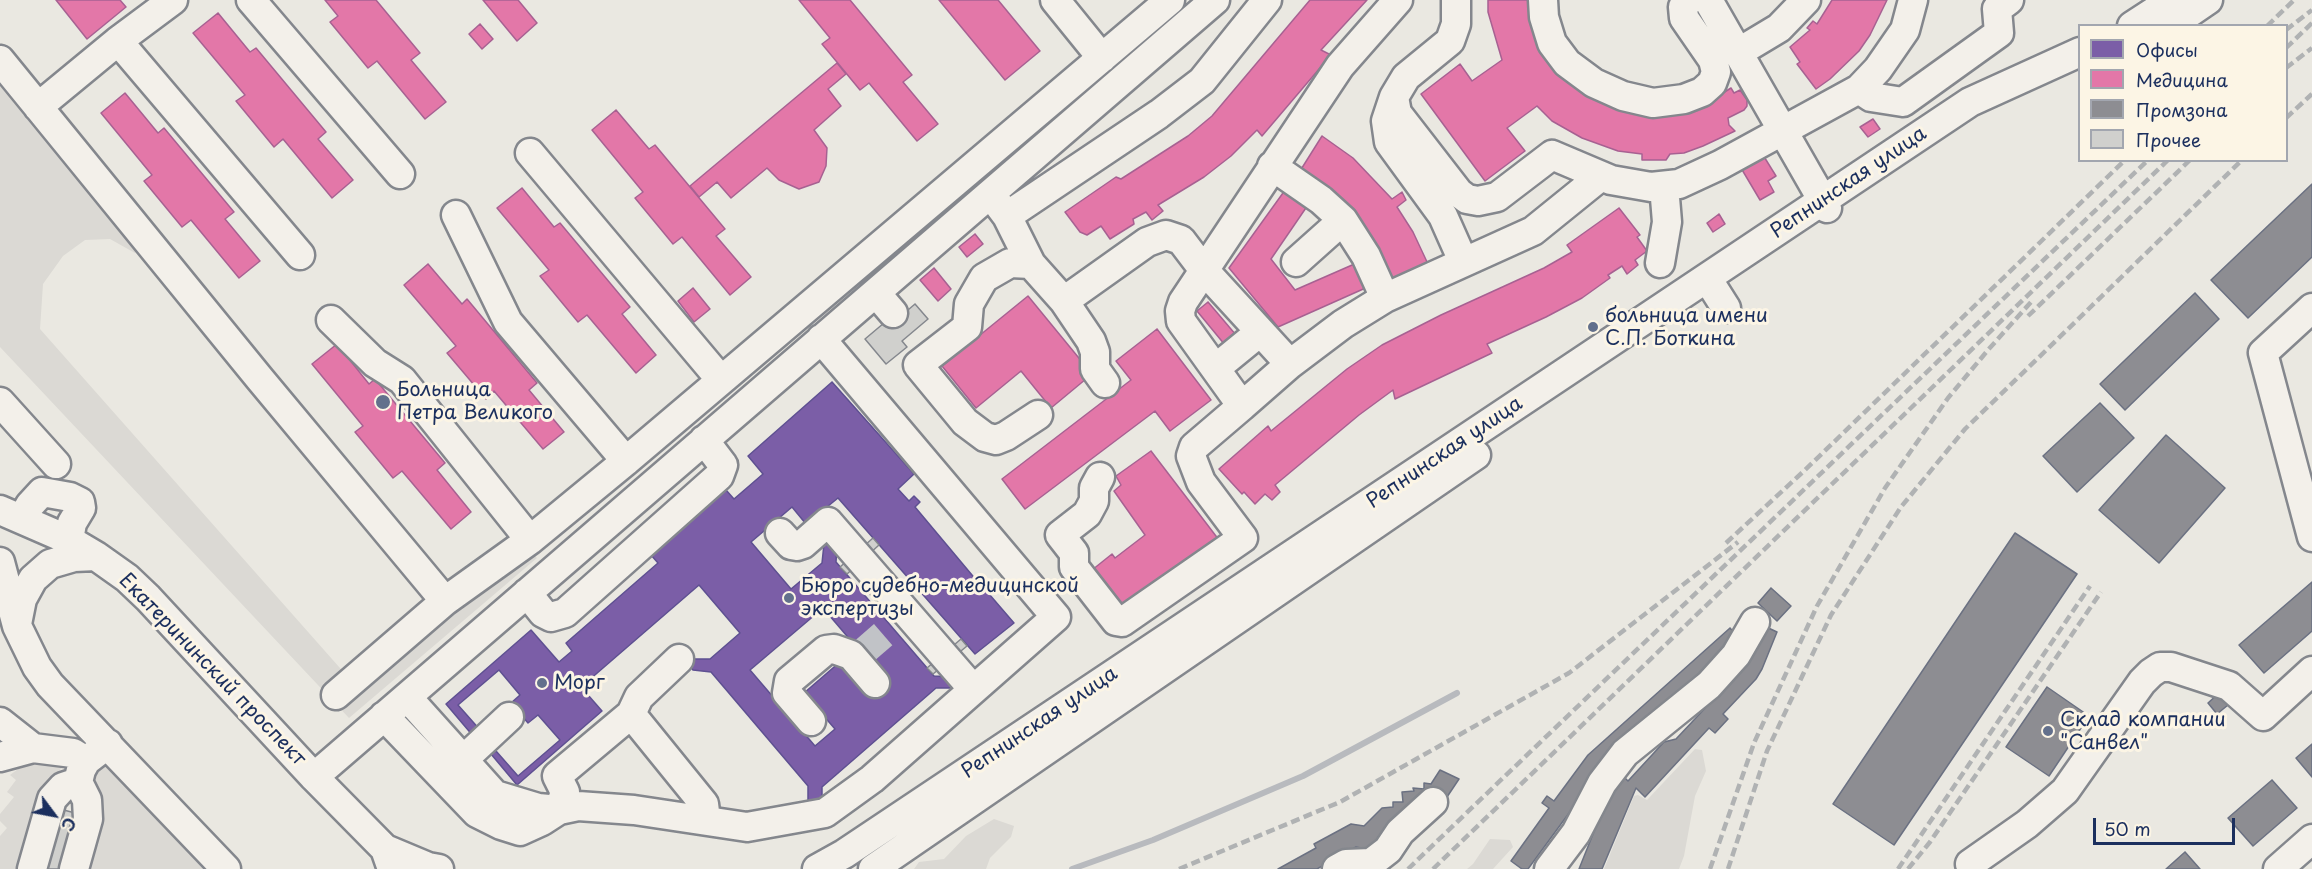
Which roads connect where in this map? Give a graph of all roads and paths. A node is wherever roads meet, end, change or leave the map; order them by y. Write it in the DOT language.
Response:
graph roads {
  1 [pos="173,0"];
  2 [pos="251,0"];
  3 [pos="1054,0"];
  4 [pos="1170,0"];
  5 [pos="1215,0"];
  6 [pos="1267,0"];
  7 [pos="1398,0"];
  8 [pos="1456,0"];
  9 [pos="1543,0"];
  10 [pos="1708,0"];
  11 [pos="1806,0"];
  12 [pos="1913,0"];
  13 [pos="2009,0"];
  14 [pos="2172,0"];
  15 [pos="2207,0"];
  16 [pos="1689,13"];
  17 [pos="2135,24"];
  18 [pos="2173,24"];
  19 [pos="118,41"];
  20 [pos="1738,52"];
  21 [pos="2078,52"];
  22 [pos="1102,58"];
  23 [pos="0,60"];
  24 [pos="2078,72"];
  25 [pos="1859,89"];
  26 [pos="1394,97"];
  27 [pos="38,107"];
  28 [pos="1782,131"];
  29 [pos="530,153"];
  30 [pos="1272,166"];
  31 [pos="399,174"];
  32 [pos="1601,176"];
  33 [pos="1664,186"];
  34 [pos="990,194"];
  35 [pos="1827,207"];
  36 [pos="456,215"];
  37 [pos="1007,216"];
  38 [pos="1343,220"];
  39 [pos="300,255"];
  40 [pos="1463,261"];
  41 [pos="1296,262"];
  42 [pos="1660,263"];
  43 [pos="1031,264"];
  44 [pos="1203,269"];
  45 [pos="1716,292"];
  46 [pos="1385,298"];
  47 [pos="1064,301"];
  48 [pos="2312,308"];
  49 [pos="331,320"];
  50 [pos="1260,332"];
  51 [pos="822,339"];
  52 [pos="1290,364"];
  53 [pos="1216,368"];
  54 [pos="722,380"];
  55 [pos="1104,383"];
  56 [pos="0,402"];
  57 [pos="1242,406"];
  58 [pos="1038,415"];
  59 [pos="704,440"];
  60 [pos="626,461"];
  61 [pos="57,464"];
  62 [pos="1100,477"];
  63 [pos="11,515"];
  64 [pos="780,533"];
  65 [pos="2312,537"];
  66 [pos="69,540"];
  67 [pos="530,540"];
  68 [pos="96,555"];
  69 [pos="0,562"];
  70 [pos="559,565"];
  71 [pos="527,593"];
  72 [pos="584,596"];
  73 [pos="445,601"];
  74 [pos="1122,622"];
  75 [pos="1755,622"];
  76 [pos="17,626"];
  77 [pos="1143,654"];
  78 [pos="679,659"];
  79 [pos="2312,671"];
  80 [pos="875,683"];
  81 [pos="973,689"];
  82 [pos="336,695"];
  83 [pos="406,697"];
  84 [pos="630,714"];
  85 [pos="384,716"];
  86 [pos="509,717"];
  87 [pos="811,721"];
  88 [pos="0,722"];
  89 [pos="108,744"];
  90 [pos="33,748"];
  91 [pos="0,757"];
  92 [pos="464,759"];
  93 [pos="82,772"];
  94 [pos="314,777"];
  95 [pos="1433,802"];
  96 [pos="559,810"];
  97 [pos="706,820"];
  98 [pos="2312,839"];
  99 [pos="388,859"];
  100 [pos="1970,864"];
  101 [pos="32,869"];
  102 [pos="74,869"];
  103 [pos="226,869"];
  104 [pos="439,869"];
  105 [pos="818,869"];
  106 [pos="873,869"];
  107 [pos="1337,869"];
  108 [pos="1549,869"];
  109 [pos="2277,869"];
  1 -- 19 [label="street"];
  2 -- 31 [label="street"];
  3 -- 22 [label="street"];
  4 -- 22 [label="street"];
  5 -- 34 [label="street"];
  6 -- 37 [label="street"];
  7 -- 30 [label="street"];
  8 -- 26 [label="street"];
  9 -- 16 [label="street"];
  10 -- 20 [label="street"];
  11 -- 20 [label="street"];
  12 -- 25 [label="street"];
  13 -- 25 [label="street"];
  14 -- 17 [label="street"];
  15 -- 18 [label="street"];
  19 -- 27 [label="street"];
  19 -- 39 [label="street"];
  20 -- 28 [label="street"];
  21 -- 45 [label="street, Репнинская улица"];
  22 -- 54 [label="street"];
  23 -- 27 [label="street"];
  24 -- 45 [label="street, Репнинская улица"];
  25 -- 28 [label="street"];
  26 -- 32 [label="street"];
  26 -- 40 [label="street"];
  27 -- 73 [label="street"];
  28 -- 33 [label="street"];
  28 -- 35 [label="street"];
  29 -- 54 [label="street"];
  30 -- 38 [label="street"];
  30 -- 44 [label="street"];
  32 -- 33 [label="street"];
  32 -- 40 [label="street"];
  33 -- 42 [label="street"];
  34 -- 37 [label="street"];
  34 -- 51 [label="street"];
  36 -- 60 [label="street"];
  37 -- 43 [label="street"];
  38 -- 41 [label="street"];
  38 -- 46 [label="street"];
  40 -- 46 [label="street"];
  43 -- 47 [label="street"];
  43 -- 58 [label="street"];
  44 -- 47 [label="street"];
  44 -- 50 [label="street"];
  44 -- 53 [label="street"];
  45 -- 77 [label="street, Репнинская улица"];
  45 -- 106 [label="street, Репнинская улица"];
  46 -- 52 [label="street"];
  47 -- 55 [label="street"];
  48 -- 65 [label="street"];
  49 -- 67 [label="street"];
  50 -- 52 [label="street"];
  50 -- 53 [label="street"];
  51 -- 59 [label="street"];
  51 -- 81 [label="street"];
  52 -- 57 [label="street"];
  53 -- 57 [label="street"];
  54 -- 60 [label="street"];
  56 -- 61 [label="street"];
  57 -- 74 [label="street"];
  59 -- 70 [label="street"];
  59 -- 72 [label="street"];
  60 -- 67 [label="street"];
  62 -- 74 [label="street"];
  63 -- 66 [label="street, Екатерининский проспект"];
  63 -- 66 [label="street"];
  64 -- 81 [label="street"];
  66 -- 68 [label="street, Екатерининский проспект"];
  67 -- 73 [label="street"];
  68 -- 76 [label="street"];
  68 -- 94 [label="street, Екатерининский проспект"];
  69 -- 76 [label="street"];
  70 -- 71 [label="street"];
  70 -- 72 [label="street"];
  71 -- 72 [label="street"];
  71 -- 83 [label="street"];
  73 -- 82 [label="street"];
  74 -- 77 [label="street"];
  75 -- 108 [label="street"];
  76 -- 89 [label="street"];
  77 -- 105 [label="street, Репнинская улица"];
  78 -- 84 [label="street"];
  79 -- 100 [label="street"];
  80 -- 87 [label="street"];
  81 -- 97 [label="street"];
  83 -- 85 [label="street"];
  83 -- 92 [label="street"];
  84 -- 96 [label="street"];
  84 -- 97 [label="street"];
  85 -- 94 [label="street"];
  85 -- 96 [label="street"];
  86 -- 92 [label="street"];
  88 -- 90 [label="street"];
  89 -- 93 [label="street"];
  89 -- 103 [label="street"];
  90 -- 91 [label="street"];
  90 -- 93 [label="street"];
  92 -- 96 [label="street"];
  93 -- 101 [label="street"];
  93 -- 102 [label="street"];
  94 -- 99 [label="street, Екатерининский проспект"];
  95 -- 107 [label="street"];
  96 -- 97 [label="street"];
  98 -- 109 [label="street"];
  99 -- 104 [label="street"];
}
